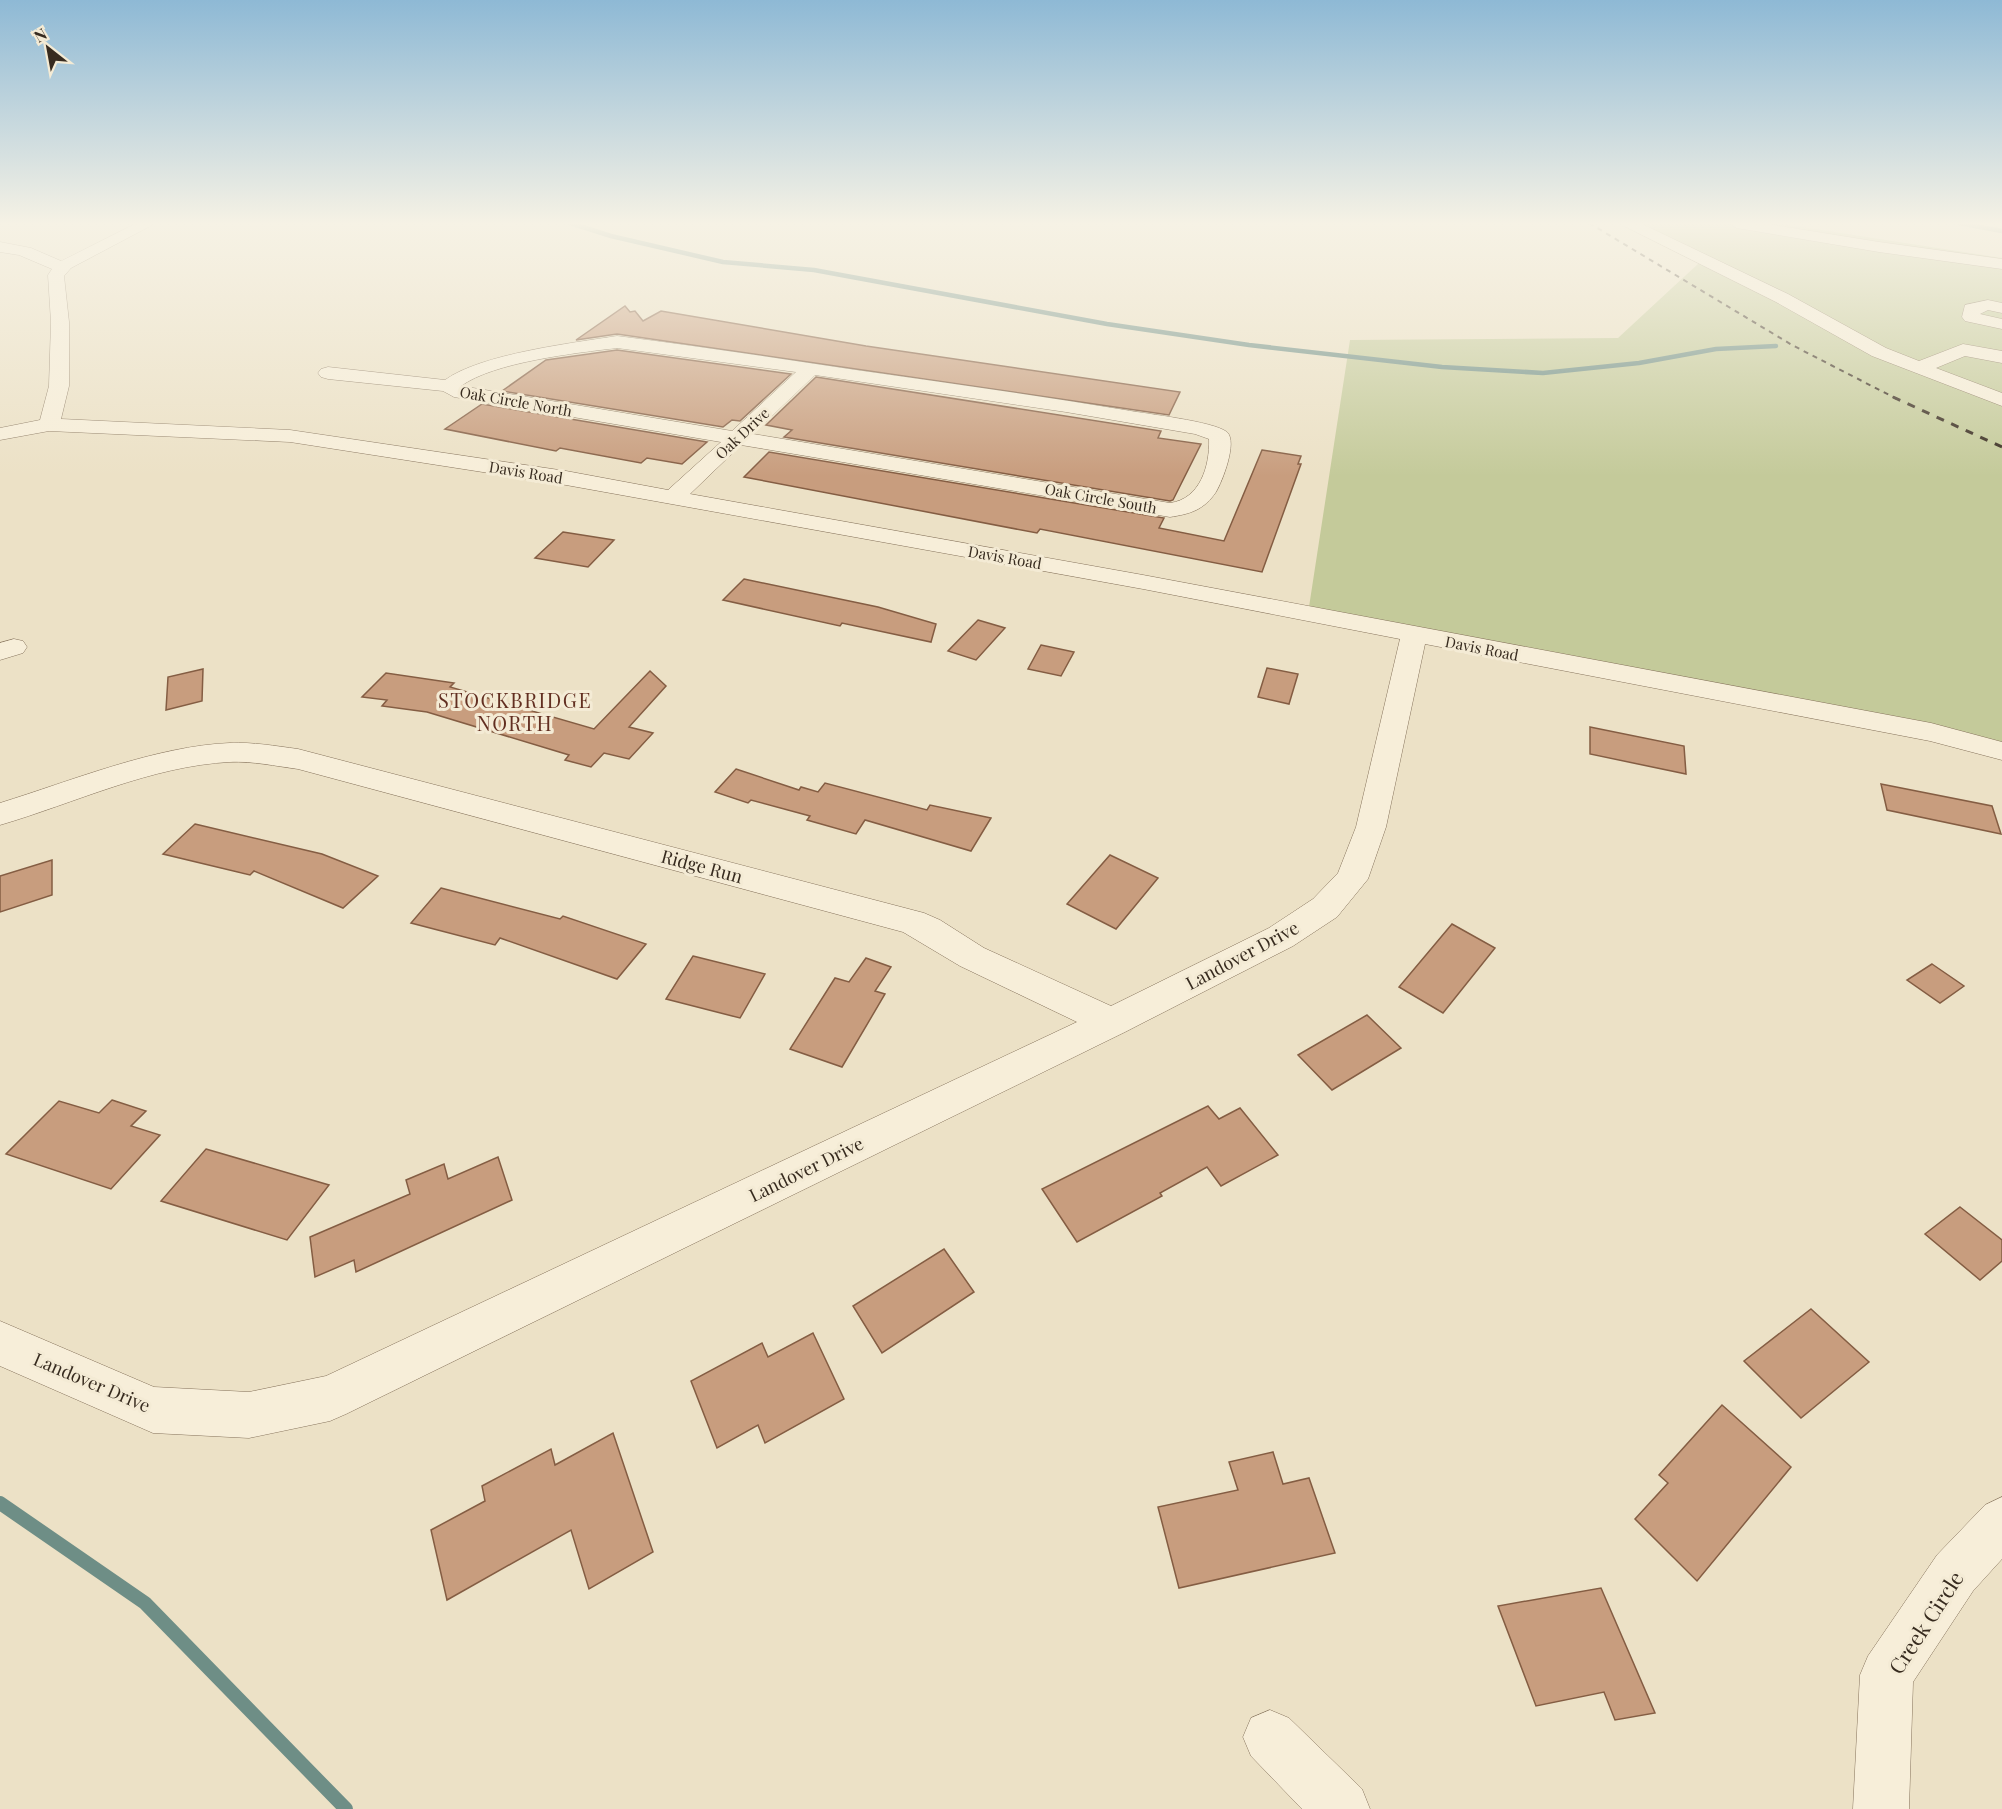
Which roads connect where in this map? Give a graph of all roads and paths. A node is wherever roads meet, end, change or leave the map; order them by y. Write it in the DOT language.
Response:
graph roads {
  1 [pos="59,307"];
  2 [pos="1799,307"];
  3 [pos="1978,307"];
  4 [pos="2002,324"];
  5 [pos="2002,357"];
  6 [pos="1921,367"];
  7 [pos="811,369"];
  8 [pos="328,373"];
  9 [pos="449,386"];
  10 [pos="2002,400"];
  11 [pos="48,425"];
  12 [pos="0,434"];
  13 [pos="738,437"];
  14 [pos="673,497"];
  15 [pos="1414,635"];
  16 [pos="2002,751"];
  17 [pos="0,814"];
  18 [pos="1112,1022"];
  19 [pos="0,1342"];
  20 [pos="2002,1522"];
  21 [pos="1270,1737"];
  22 [pos="1342,1809"];
  23 [pos="1881,1809"];
  1 -- 11 [label="street"];
  2 -- 6 [label="street"];
  3 -- 4 [label="street"];
  5 -- 6 [label="street"];
  6 -- 10 [label="street"];
  7 -- 9 [label="street, Oak Circle North"];
  7 -- 13 [label="street, Oak Drive"];
  7 -- 13 [label="street, Oak Circle South"];
  8 -- 9 [label="street"];
  9 -- 13 [label="street, Oak Circle North"];
  11 -- 12 [label="street, Davis Road"];
  11 -- 14 [label="street, Davis Road"];
  13 -- 14 [label="street, Oak Drive"];
  14 -- 15 [label="street, Davis Road"];
  15 -- 16 [label="street, Davis Road"];
  15 -- 18 [label="street, Landover Drive"];
  17 -- 18 [label="street, Ridge Run"];
  18 -- 19 [label="street, Landover Drive"];
  20 -- 23 [label="street, Creek Circle"];
  21 -- 22 [label="street"];
}
